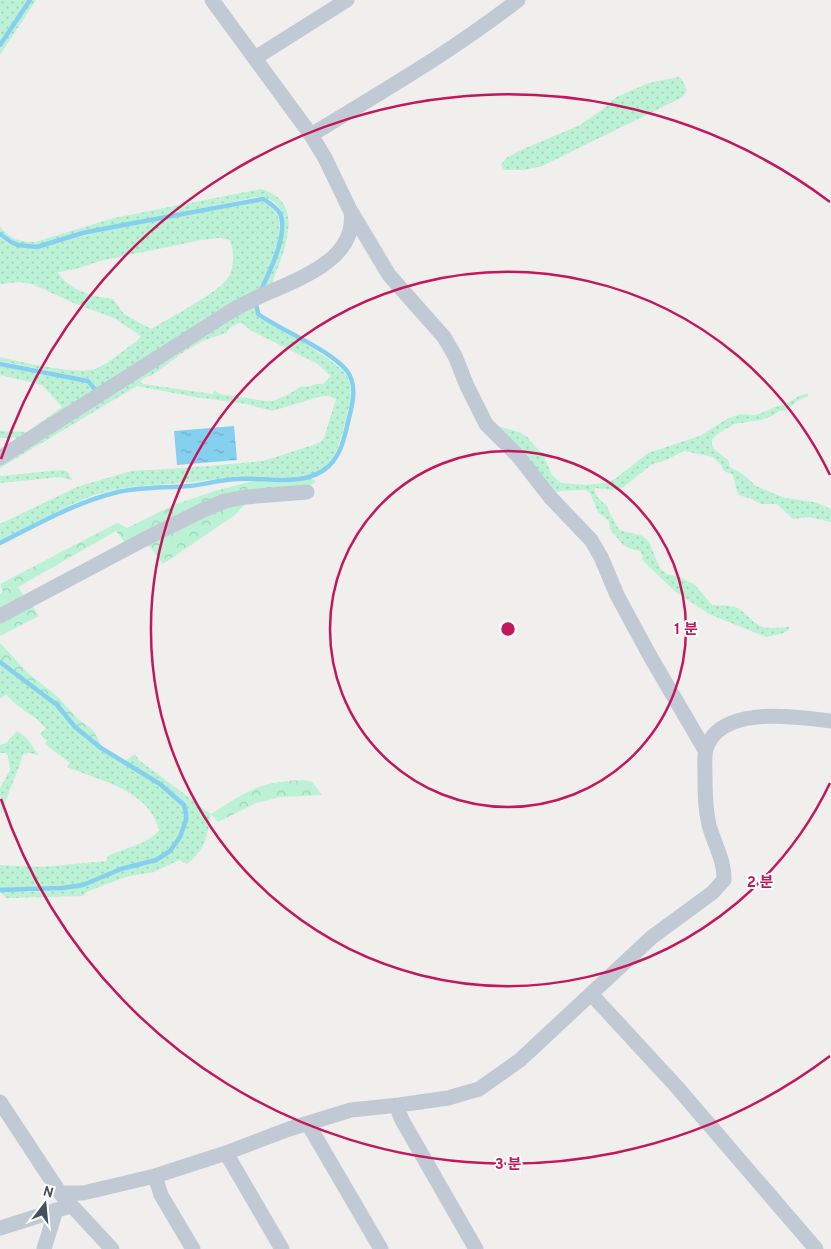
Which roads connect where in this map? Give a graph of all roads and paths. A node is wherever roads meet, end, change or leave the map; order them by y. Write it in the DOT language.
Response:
graph roads {
  1 [pos="212,0"];
  2 [pos="347,0"];
  3 [pos="518,0"];
  4 [pos="255,58"];
  5 [pos="311,135"];
  6 [pos="351,212"];
  7 [pos="0,458"];
  8 [pos="307,492"];
  9 [pos="0,616"];
  10 [pos="831,721"];
  11 [pos="705,750"];
  12 [pos="592,995"];
  13 [pos="0,1102"];
  14 [pos="399,1105"];
  15 [pos="308,1124"];
  16 [pos="226,1153"];
  17 [pos="155,1176"];
  18 [pos="60,1193"];
  19 [pos="70,1206"];
  20 [pos="56,1210"];
  21 [pos="0,1228"];
  22 [pos="44,1249"];
  23 [pos="112,1249"];
  24 [pos="193,1249"];
  25 [pos="282,1249"];
  26 [pos="382,1249"];
  27 [pos="476,1249"];
  28 [pos="816,1249"];
  1 -- 4 [label="street"];
  2 -- 4 [label="street"];
  3 -- 5 [label="street"];
  4 -- 5 [label="street"];
  5 -- 6 [label="street"];
  6 -- 7 [label="street"];
  6 -- 11 [label="street"];
  8 -- 9 [label="street"];
  10 -- 11 [label="street"];
  11 -- 12 [label="street"];
  12 -- 14 [label="street"];
  12 -- 28 [label="street"];
  13 -- 18 [label="street"];
  14 -- 15 [label="street"];
  14 -- 27 [label="street"];
  15 -- 16 [label="street"];
  15 -- 26 [label="street"];
  16 -- 17 [label="street"];
  16 -- 25 [label="street"];
  17 -- 18 [label="street"];
  17 -- 24 [label="street"];
  18 -- 19 [label="street"];
  19 -- 20 [label="street"];
  19 -- 23 [label="street"];
  20 -- 21 [label="street"];
  20 -- 22 [label="street"];
}
